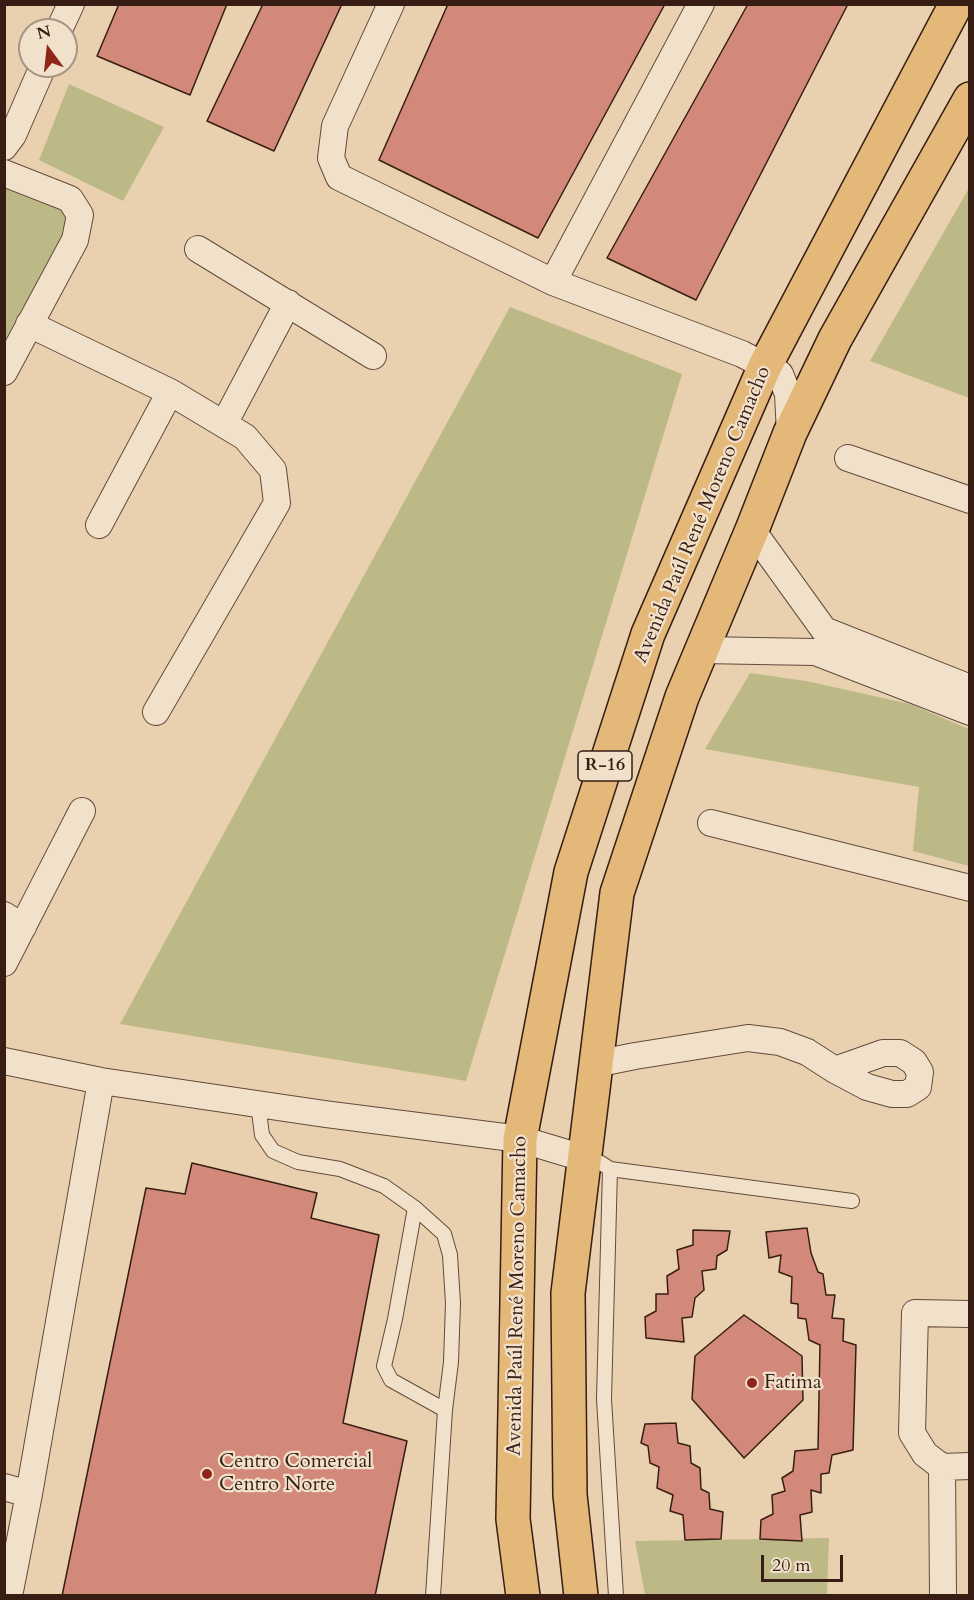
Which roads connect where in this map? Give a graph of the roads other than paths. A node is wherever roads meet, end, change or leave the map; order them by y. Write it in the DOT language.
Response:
graph roads {
  1 [pos="71,4"];
  2 [pos="391,4"];
  3 [pos="701,4"];
  4 [pos="956,4"];
  5 [pos="65,18"];
  6 [pos="38,78"];
  7 [pos="969,99"];
  8 [pos="4,147"];
  9 [pos="4,173"];
  10 [pos="198,249"];
  11 [pos="553,282"];
  12 [pos="288,303"];
  13 [pos="29,324"];
  14 [pos="373,356"];
  15 [pos="765,366"];
  16 [pos="4,372"];
  17 [pos="170,392"];
  18 [pos="224,424"];
  19 [pos="790,432"];
  20 [pos="848,458"];
  21 [pos="969,500"];
  22 [pos="99,525"];
  23 [pos="752,530"];
  24 [pos="701,650"];
  25 [pos="969,688"];
  26 [pos="156,712"];
  27 [pos="969,712"];
  28 [pos="82,811"];
  29 [pos="711,823"];
  30 [pos="969,888"];
  31 [pos="14,921"];
  32 [pos="4,963"];
  33 [pos="4,1060"];
  34 [pos="595,1064"];
  35 [pos="835,1070"];
  36 [pos="102,1082"];
  37 [pos="258,1104"];
  38 [pos="520,1139"];
  39 [pos="597,1163"];
  40 [pos="852,1201"];
  41 [pos="415,1208"];
  42 [pos="969,1314"];
  43 [pos="446,1410"];
  44 [pos="969,1466"];
  45 [pos="942,1467"];
  46 [pos="4,1487"];
  47 [pos="29,1494"];
  48 [pos="9,1596"];
  49 [pos="433,1596"];
  50 [pos="523,1596"];
  51 [pos="581,1596"];
  52 [pos="616,1596"];
  53 [pos="943,1596"];
  1 -- 5 [label="street"];
  2 -- 11 [label="street"];
  3 -- 11 [label="street"];
  4 -- 15 [label="main road, Avenida Paúl René Moreno Camacho / R-16"];
  6 -- 8 [label="street"];
  7 -- 19 [label="main road, R-16"];
  9 -- 13 [label="street"];
  10 -- 12 [label="street"];
  11 -- 15 [label="street"];
  12 -- 14 [label="street"];
  12 -- 18 [label="street"];
  13 -- 16 [label="street"];
  13 -- 17 [label="street"];
  15 -- 19 [label="street"];
  15 -- 38 [label="main road, Avenida Paúl René Moreno Camacho / R-16"];
  17 -- 18 [label="street"];
  17 -- 22 [label="street"];
  18 -- 26 [label="street"];
  19 -- 23 [label="main road, R-16"];
  20 -- 21 [label="street"];
  23 -- 24 [label="main road, R-16"];
  23 -- 25 [label="street"];
  24 -- 27 [label="street"];
  24 -- 34 [label="main road, R-16"];
  28 -- 31 [label="street"];
  29 -- 30 [label="street"];
  31 -- 32 [label="street"];
  33 -- 36 [label="street"];
  34 -- 35 [label="street"];
  34 -- 39 [label="main road, R-16"];
  36 -- 37 [label="street"];
  36 -- 47 [label="street"];
  37 -- 38 [label="street"];
  37 -- 41 [label="lane"];
  38 -- 39 [label="street"];
  38 -- 50 [label="main road, Avenida Paúl René Moreno Camacho / R-16"];
  39 -- 40 [label="lane"];
  39 -- 51 [label="main road, R-16"];
  39 -- 52 [label="lane"];
  41 -- 43 [label="lane"];
  41 -- 43 [label="lane"];
  42 -- 45 [label="street"];
  43 -- 49 [label="lane"];
  44 -- 45 [label="street"];
  45 -- 53 [label="street"];
  46 -- 47 [label="street"];
  47 -- 48 [label="street"];
}
